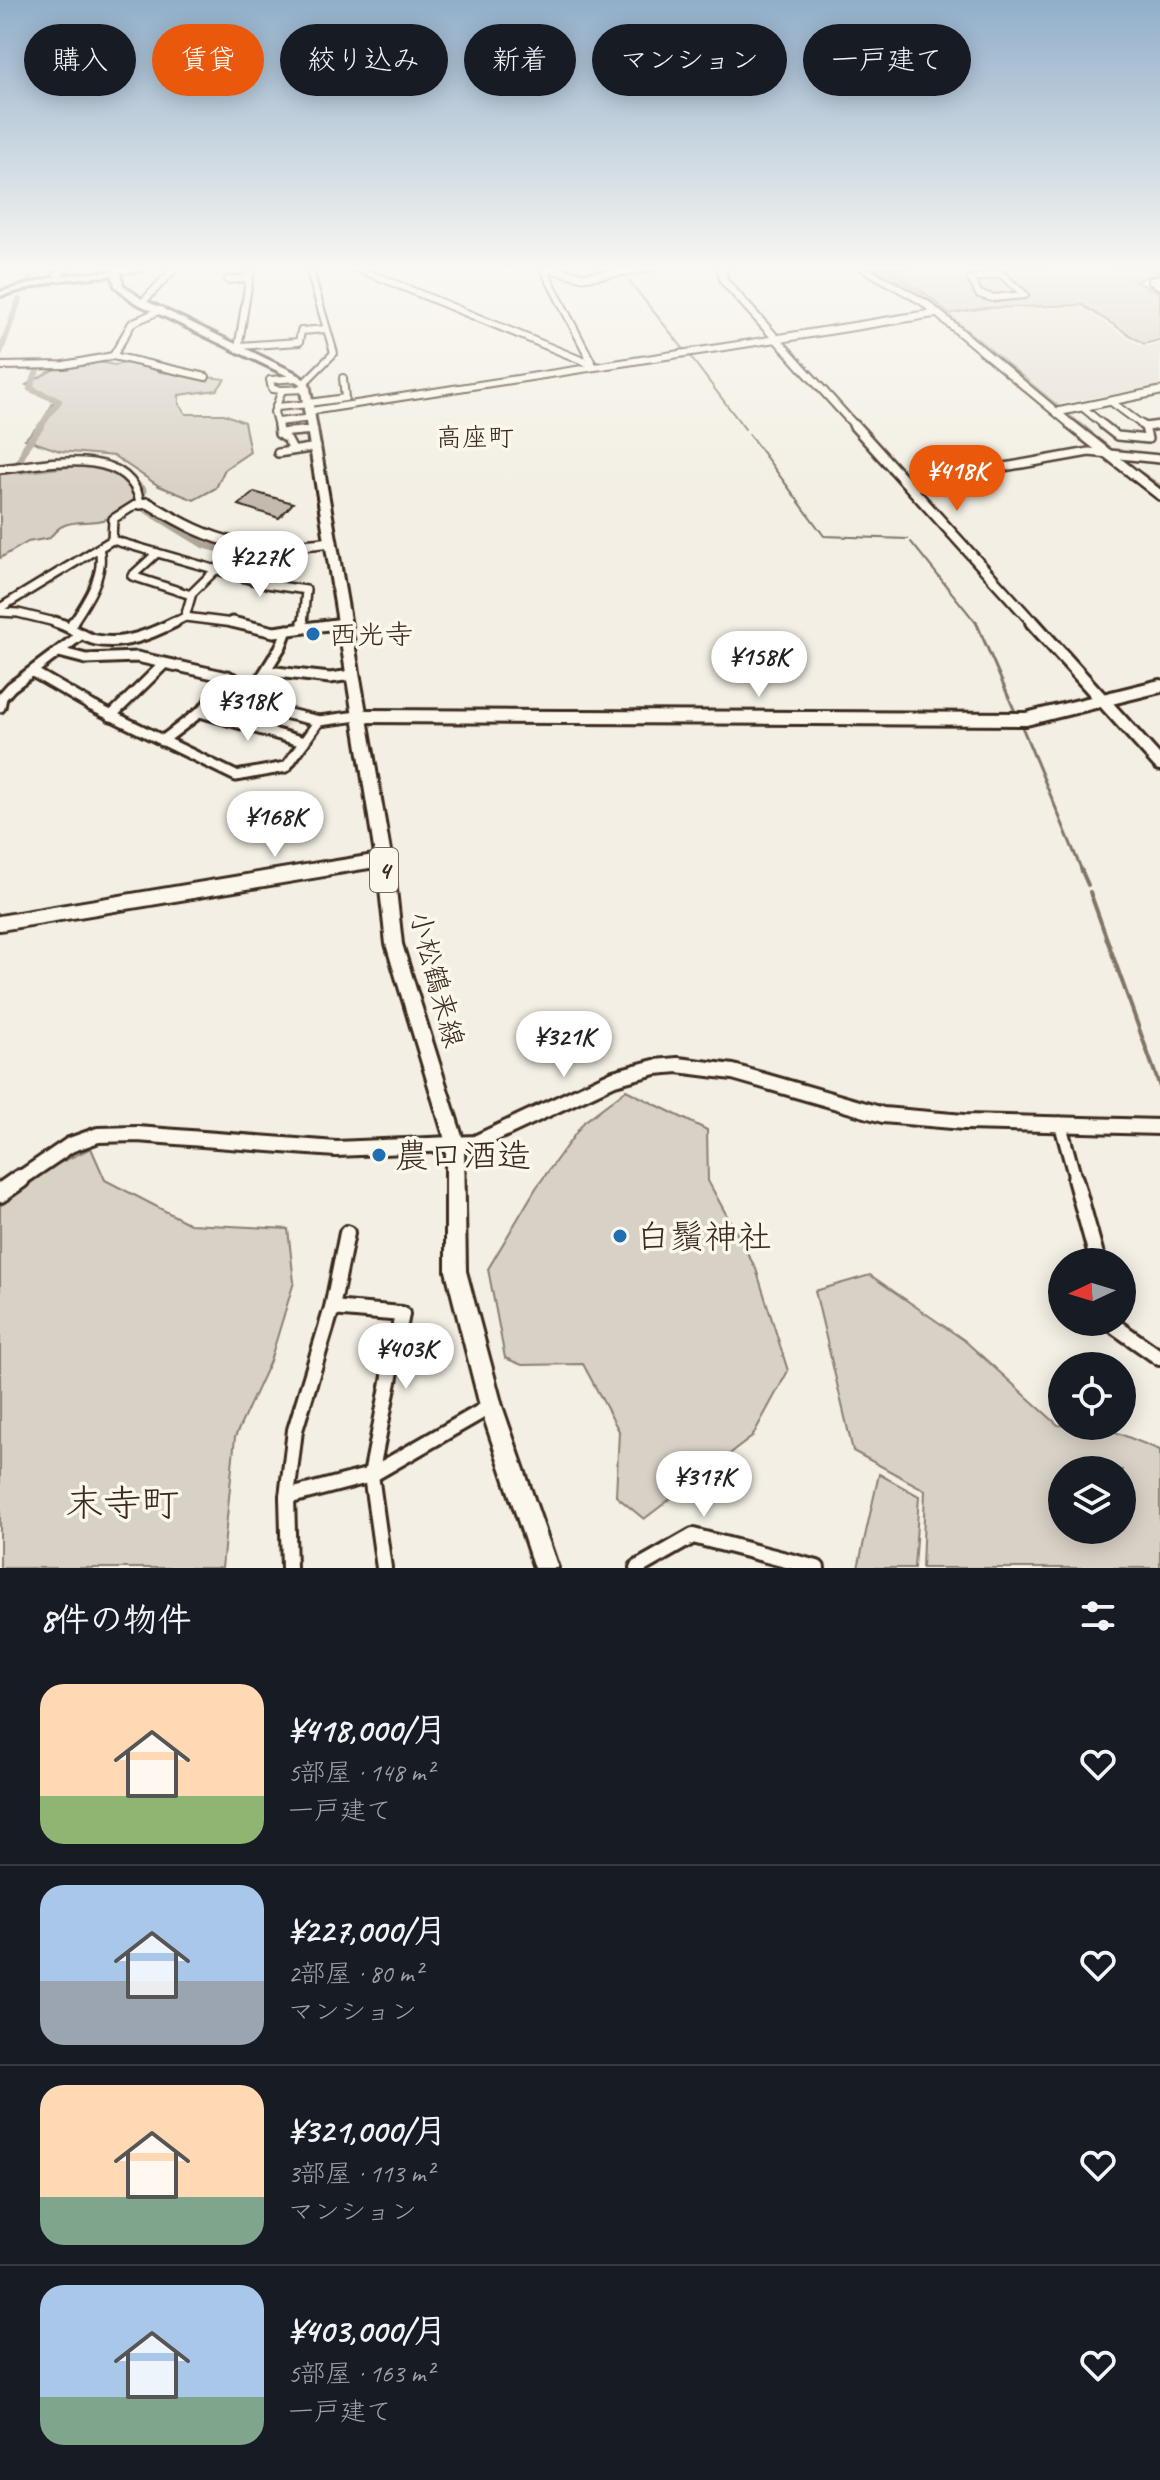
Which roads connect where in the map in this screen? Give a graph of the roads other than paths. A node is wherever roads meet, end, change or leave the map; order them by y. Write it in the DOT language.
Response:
graph roads {
  1 [pos="122,341"];
  2 [pos="226,341"];
  3 [pos="239,341"];
  4 [pos="299,341"];
  5 [pos="331,341"];
  6 [pos="535,341"];
  7 [pos="581,341"];
  8 [pos="761,341"];
  9 [pos="778,341"];
  10 [pos="972,341"];
  11 [pos="238,347"];
  12 [pos="113,356"];
  13 [pos="593,365"];
  14 [pos="0,366"];
  15 [pos="206,377"];
  16 [pos="343,378"];
  17 [pos="282,390"];
  18 [pos="1160,391"];
  19 [pos="1110,401"];
  20 [pos="308,402"];
  21 [pos="277,407"];
  22 [pos="1082,407"];
  23 [pos="1060,411"];
  24 [pos="278,422"];
  25 [pos="1160,425"];
  26 [pos="1145,427"];
  27 [pos="279,433"];
  28 [pos="317,447"];
  29 [pos="293,450"];
  30 [pos="1105,452"];
  31 [pos="278,453"];
  32 [pos="1160,459"];
  33 [pos="0,469"];
  34 [pos="909,484"];
  35 [pos="1160,495"];
  36 [pos="140,504"];
  37 [pos="112,540"];
  38 [pos="332,542"];
  39 [pos="239,547"];
  40 [pos="99,548"];
  41 [pos="157,553"];
  42 [pos="215,570"];
  43 [pos="191,595"];
  44 [pos="0,610"];
  45 [pos="185,617"];
  46 [pos="344,623"];
  47 [pos="71,626"];
  48 [pos="303,628"];
  49 [pos="287,630"];
  50 [pos="82,634"];
  51 [pos="59,652"];
  52 [pos="164,664"];
  53 [pos="267,671"];
  54 [pos="33,672"];
  55 [pos="352,675"];
  56 [pos="228,676"];
  57 [pos="1160,686"];
  58 [pos="250,696"];
  59 [pos="1102,699"];
  60 [pos="0,707"];
  61 [pos="200,712"];
  62 [pos="111,716"];
  63 [pos="358,716"];
  64 [pos="319,721"];
  65 [pos="162,741"];
  66 [pos="304,742"];
  67 [pos="1160,764"];
  68 [pos="381,860"];
  69 [pos="0,923"];
  70 [pos="1060,1123"];
  71 [pos="1157,1127"];
  72 [pos="455,1143"];
  73 [pos="0,1193"];
  74 [pos="347,1233"];
  75 [pos="1094,1248"];
  76 [pos="332,1308"];
  77 [pos="1129,1336"];
  78 [pos="1160,1358"];
  79 [pos="491,1406"];
  80 [pos="371,1475"];
  81 [pos="287,1497"];
  82 [pos="782,1564"];
  83 [pos="289,1568"];
  84 [pos="384,1568"];
  85 [pos="546,1568"];
  86 [pos="637,1568"];
  87 [pos="817,1568"];
  1 -- 12 [label="street"];
  2 -- 11 [label="main road"];
  3 -- 11 [label="street"];
  4 -- 11 [label="street"];
  5 -- 20 [label="street"];
  6 -- 13 [label="street"];
  7 -- 13 [label="street"];
  8 -- 13 [label="street"];
  9 -- 34 [label="street"];
  10 -- 23 [label="street"];
  11 -- 20 [label="main road"];
  12 -- 14 [label="street"];
  12 -- 15 [label="street"];
  13 -- 20 [label="street"];
  16 -- 20 [label="street"];
  17 -- 20 [label="street"];
  17 -- 20 [label="street"];
  17 -- 21 [label="street"];
  18 -- 19 [label="street"];
  19 -- 22 [label="street"];
  19 -- 26 [label="street"];
  20 -- 21 [label="street"];
  20 -- 24 [label="street"];
  20 -- 27 [label="street"];
  20 -- 28 [label="main road, 小松鶴来線 / 4"];
  21 -- 24 [label="street"];
  22 -- 23 [label="street"];
  22 -- 26 [label="street"];
  23 -- 30 [label="street"];
  24 -- 27 [label="street"];
  25 -- 26 [label="street"];
  27 -- 29 [label="street"];
  28 -- 29 [label="street"];
  28 -- 38 [label="main road, 小松鶴来線 / 4"];
  29 -- 31 [label="street"];
  30 -- 32 [label="street"];
  30 -- 34 [label="street"];
  30 -- 35 [label="street"];
  33 -- 36 [label="street"];
  34 -- 59 [label="street"];
  36 -- 37 [label="street"];
  36 -- 39 [label="street"];
  37 -- 40 [label="street"];
  37 -- 41 [label="street"];
  38 -- 39 [label="street"];
  38 -- 46 [label="main road, 小松鶴来線 / 4"];
  39 -- 42 [label="street"];
  40 -- 44 [label="street"];
  40 -- 47 [label="street"];
  41 -- 42 [label="street"];
  41 -- 43 [label="street"];
  42 -- 43 [label="street"];
  42 -- 48 [label="street"];
  43 -- 45 [label="street"];
  44 -- 47 [label="street"];
  45 -- 49 [label="street"];
  45 -- 50 [label="street"];
  46 -- 48 [label="street"];
  46 -- 55 [label="main road, 小松鶴来線 / 4"];
  47 -- 50 [label="street"];
  48 -- 49 [label="street"];
  49 -- 53 [label="street"];
  50 -- 51 [label="street"];
  51 -- 52 [label="street"];
  51 -- 54 [label="street"];
  52 -- 56 [label="street"];
  52 -- 62 [label="street"];
  53 -- 55 [label="street"];
  53 -- 58 [label="street"];
  54 -- 60 [label="street"];
  54 -- 62 [label="street"];
  55 -- 63 [label="main road, 小松鶴来線 / 4"];
  56 -- 58 [label="street"];
  56 -- 61 [label="street"];
  57 -- 59 [label="street"];
  58 -- 64 [label="street"];
  59 -- 63 [label="street"];
  59 -- 67 [label="street"];
  61 -- 65 [label="street"];
  61 -- 66 [label="street"];
  62 -- 65 [label="street"];
  63 -- 64 [label="street"];
  63 -- 68 [label="main road, 小松鶴来線 / 4"];
  64 -- 66 [label="street"];
  65 -- 66 [label="street"];
  68 -- 69 [label="street"];
  68 -- 72 [label="main road, 小松鶴来線 / 4"];
  70 -- 71 [label="street"];
  70 -- 72 [label="street"];
  70 -- 75 [label="street"];
  72 -- 73 [label="street"];
  72 -- 79 [label="main road, 小松鶴来線 / 4"];
  74 -- 76 [label="street"];
  76 -- 80 [label="street"];
  76 -- 81 [label="street"];
  77 -- 78 [label="street"];
  79 -- 80 [label="street"];
  79 -- 85 [label="main road, 小松鶴来線 / 4"];
  80 -- 81 [label="street"];
  80 -- 84 [label="street"];
  81 -- 83 [label="street"];
  82 -- 86 [label="street"];
  82 -- 87 [label="street"];
}
